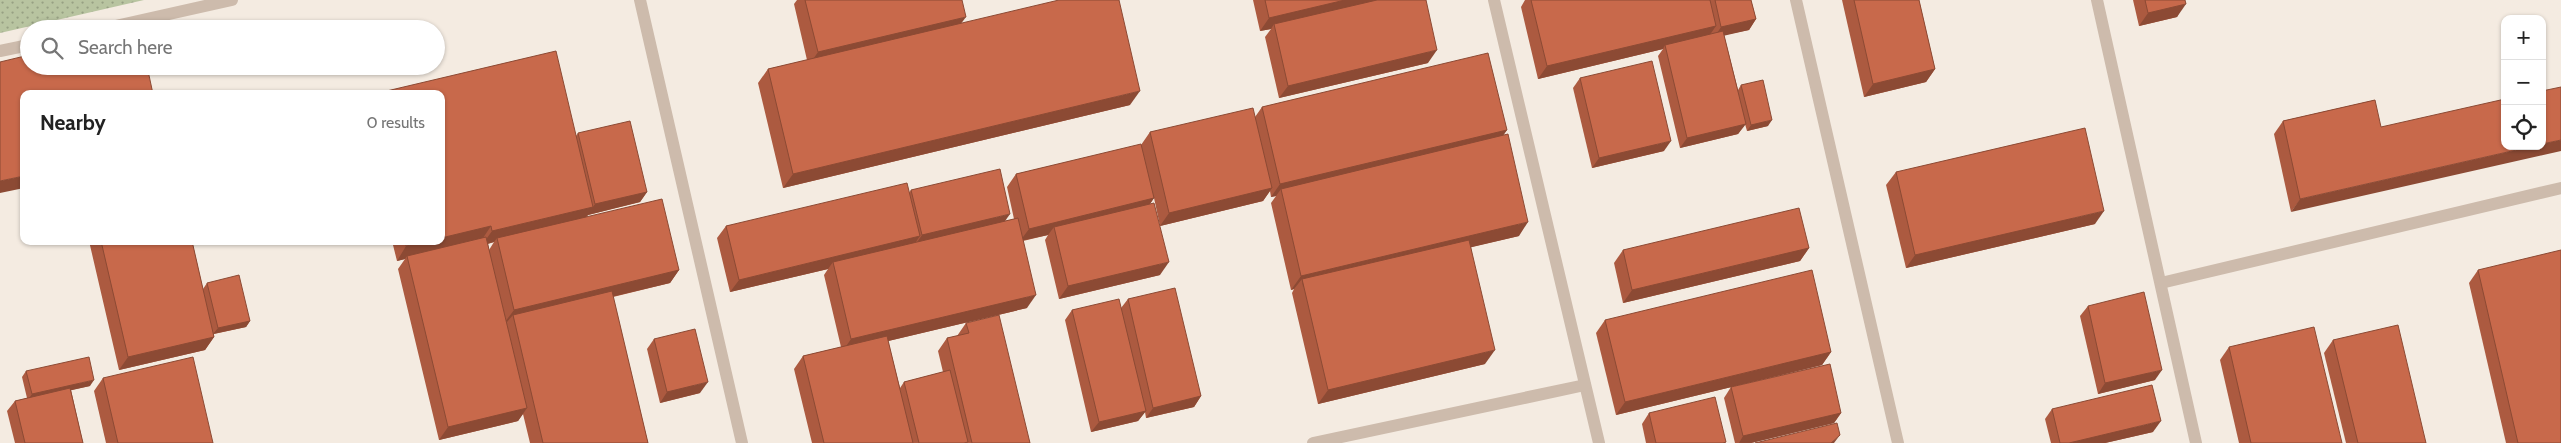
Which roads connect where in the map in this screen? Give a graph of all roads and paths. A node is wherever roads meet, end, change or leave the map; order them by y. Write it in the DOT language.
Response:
graph roads {
  1 [pos="232,0"];
  2 [pos="640,0"];
  3 [pos="1494,0"];
  4 [pos="1796,0"];
  5 [pos="2097,0"];
  6 [pos="142,20"];
  7 [pos="20,47"];
  8 [pos="0,51"];
  9 [pos="2561,188"];
  10 [pos="2162,283"];
  11 [pos="1585,385"];
  12 [pos="742,443"];
  13 [pos="1313,443"];
  14 [pos="1599,443"];
  15 [pos="1898,443"];
  16 [pos="2196,443"];
  1 -- 6 [label="street"];
  2 -- 12 [label="street"];
  3 -- 11 [label="street"];
  4 -- 15 [label="street"];
  5 -- 10 [label="street"];
  7 -- 8 [label="street"];
  9 -- 10 [label="street"];
  10 -- 16 [label="street"];
  11 -- 13 [label="street"];
  11 -- 14 [label="street"];
}
